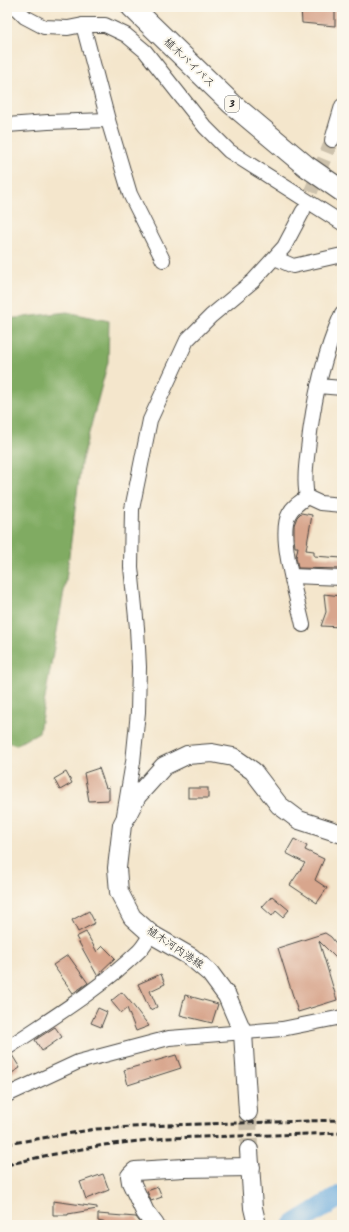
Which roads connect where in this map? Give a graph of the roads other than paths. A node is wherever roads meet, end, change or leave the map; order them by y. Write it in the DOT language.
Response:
graph roads {
  1 [pos="15,7"];
  2 [pos="132,7"];
  3 [pos="83,24"];
  4 [pos="342,106"];
  5 [pos="108,120"];
  6 [pos="7,125"];
  7 [pos="332,140"];
  8 [pos="342,191"];
  9 [pos="303,211"];
  10 [pos="342,223"];
  11 [pos="342,255"];
  12 [pos="275,258"];
  13 [pos="163,260"];
  14 [pos="342,313"];
  15 [pos="318,386"];
  16 [pos="342,388"];
  17 [pos="307,497"];
  18 [pos="342,505"];
  19 [pos="292,576"];
  20 [pos="342,578"];
  21 [pos="303,625"];
  22 [pos="122,825"];
  23 [pos="342,834"];
  24 [pos="151,934"];
  25 [pos="342,1017"];
  26 [pos="243,1033"];
  27 [pos="7,1048"];
  28 [pos="7,1094"];
  29 [pos="248,1112"];
  30 [pos="155,1225"];
  31 [pos="257,1225"];
  1 -- 3 [label="street"];
  2 -- 8 [label="highway, 植木バイパス / 3"];
  3 -- 5 [label="street"];
  3 -- 10 [label="street"];
  4 -- 7 [label="street"];
  5 -- 6 [label="street"];
  5 -- 13 [label="street"];
  9 -- 12 [label="street"];
  11 -- 12 [label="street"];
  12 -- 22 [label="street"];
  14 -- 15 [label="street"];
  15 -- 16 [label="street"];
  15 -- 17 [label="street"];
  17 -- 18 [label="street"];
  17 -- 19 [label="street"];
  19 -- 20 [label="street"];
  19 -- 21 [label="street"];
  22 -- 23 [label="main road, 植木河内港線"];
  22 -- 24 [label="main road, 植木河内港線"];
  24 -- 26 [label="main road, 植木河内港線"];
  24 -- 27 [label="street"];
  25 -- 26 [label="street"];
  26 -- 28 [label="street"];
  26 -- 29 [label="main road, 植木河内港線"];
  30 -- 31 [label="main road"];
}
